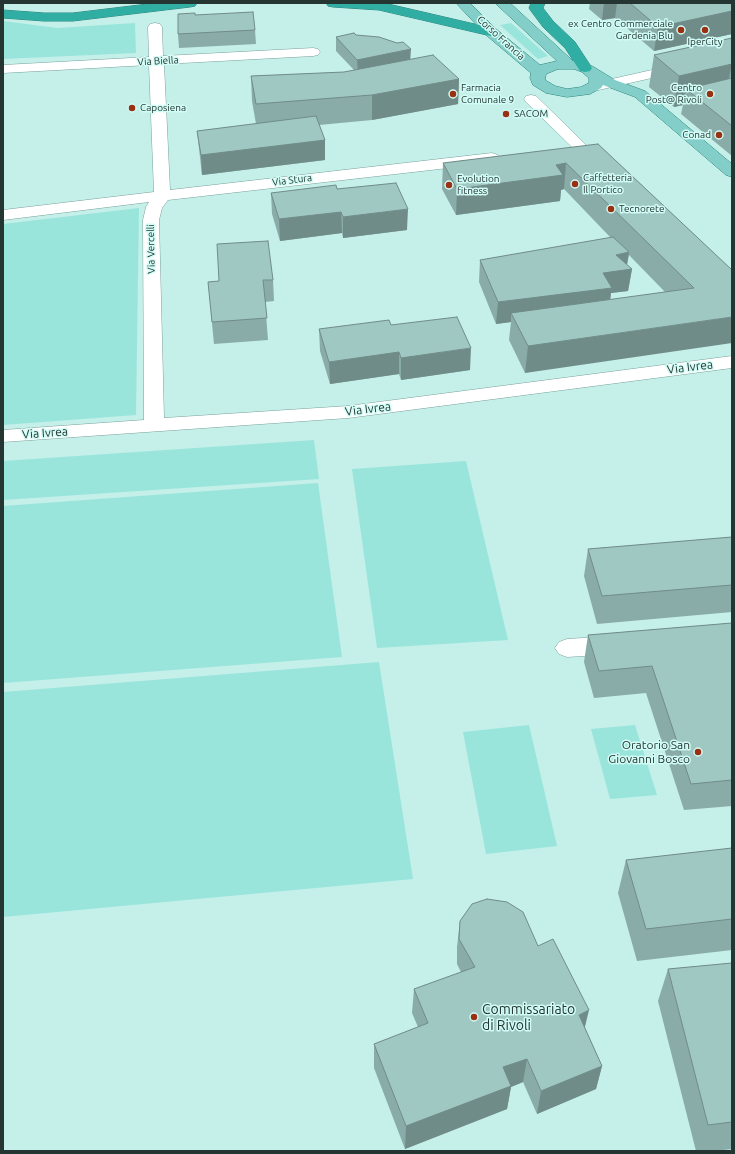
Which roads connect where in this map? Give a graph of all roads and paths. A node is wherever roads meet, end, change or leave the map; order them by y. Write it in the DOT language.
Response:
graph roads {
  1 [pos="190,3"];
  2 [pos="333,3"];
  3 [pos="366,3"];
  4 [pos="463,3"];
  5 [pos="502,3"];
  6 [pos="538,3"];
  7 [pos="380,6"];
  8 [pos="3,14"];
  9 [pos="155,27"];
  10 [pos="491,32"];
  11 [pos="313,52"];
  12 [pos="732,56"];
  13 [pos="157,61"];
  14 [pos="569,65"];
  15 [pos="3,69"];
  16 [pos="589,70"];
  17 [pos="539,72"];
  18 [pos="610,83"];
  19 [pos="594,87"];
  20 [pos="561,92"];
  21 [pos="564,150"];
  22 [pos="504,156"];
  23 [pos="732,172"];
  24 [pos="162,197"];
  25 [pos="3,215"];
  26 [pos="732,362"];
  27 [pos="154,425"];
  28 [pos="3,436"];
  29 [pos="638,643"];
  30 [pos="567,648"];
  1 -- 8 [label="highway"];
  2 -- 7 [label="highway"];
  3 -- 7 [label="highway"];
  4 -- 10 [label="main road, Corso Francia"];
  5 -- 14 [label="main road"];
  6 -- 16 [label="highway"];
  7 -- 10 [label="highway"];
  9 -- 13 [label="street"];
  10 -- 17 [label="main road, Corso Francia"];
  11 -- 13 [label="street, Via Biella"];
  12 -- 18 [label="street"];
  13 -- 15 [label="street, Via Biella"];
  13 -- 24 [label="street"];
  14 -- 16 [label="main road"];
  14 -- 17 [label="main road"];
  16 -- 18 [label="main road"];
  16 -- 19 [label="main road"];
  17 -- 20 [label="main road"];
  18 -- 19 [label="street"];
  18 -- 23 [label="main road"];
  19 -- 20 [label="main road"];
  20 -- 21 [label="street"];
  22 -- 24 [label="street, Via Stura"];
  24 -- 25 [label="street, Via Stura"];
  24 -- 27 [label="street, Via Vercelli"];
  26 -- 27 [label="street, Via Ivrea"];
  27 -- 28 [label="street, Via Ivrea"];
  29 -- 30 [label="street"];
}
